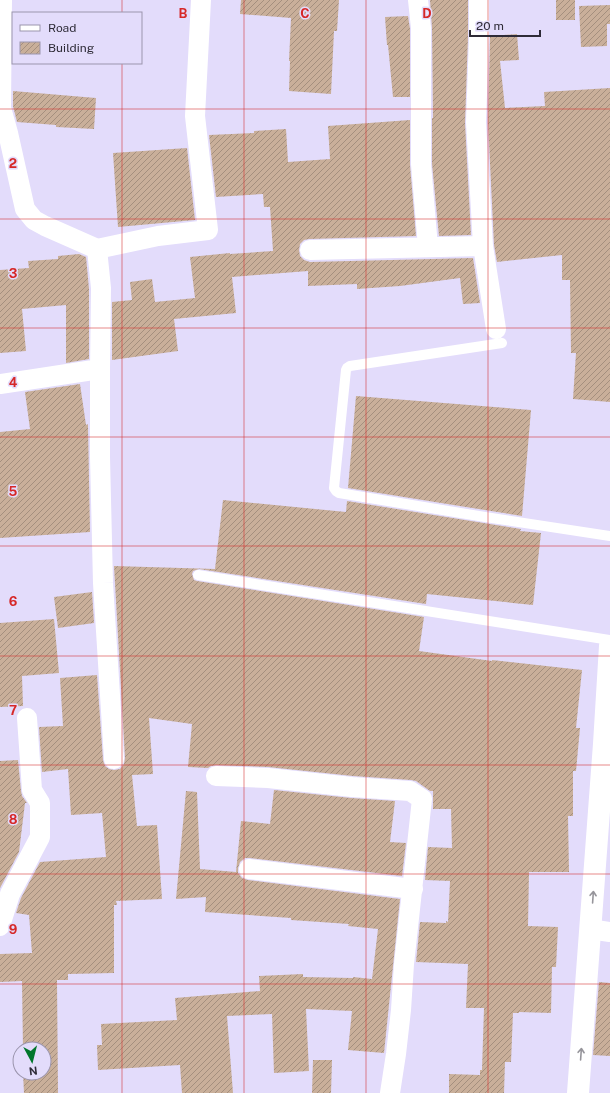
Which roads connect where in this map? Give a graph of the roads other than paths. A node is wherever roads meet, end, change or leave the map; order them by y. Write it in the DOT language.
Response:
graph roads {
  1 [pos="2,0"];
  2 [pos="201,0"];
  3 [pos="418,0"];
  4 [pos="480,0"];
  5 [pos="483,246"];
  6 [pos="428,247"];
  7 [pos="97,249"];
  8 [pos="310,250"];
  9 [pos="499,336"];
  10 [pos="100,369"];
  11 [pos="0,384"];
  12 [pos="610,536"];
  13 [pos="198,575"];
  14 [pos="610,640"];
  15 [pos="610,646"];
  16 [pos="27,718"];
  17 [pos="114,759"];
  18 [pos="216,776"];
  19 [pos="249,869"];
  20 [pos="412,889"];
  21 [pos="0,926"];
  22 [pos="600,930"];
  23 [pos="390,1093"];
  24 [pos="578,1093"];
  1 -- 7 [label="street"];
  2 -- 7 [label="street"];
  3 -- 6 [label="street"];
  4 -- 5 [label="street"];
  5 -- 6 [label="street"];
  5 -- 9 [label="street"];
  6 -- 8 [label="street"];
  7 -- 10 [label="street"];
  9 -- 12 [label="lane"];
  10 -- 11 [label="street"];
  10 -- 17 [label="street"];
  13 -- 14 [label="lane"];
  22 -- 15 [label="street, one-way"];
  16 -- 21 [label="street"];
  18 -- 20 [label="street"];
  19 -- 20 [label="street"];
  20 -- 23 [label="street"];
  24 -- 22 [label="street, one-way"];
}
